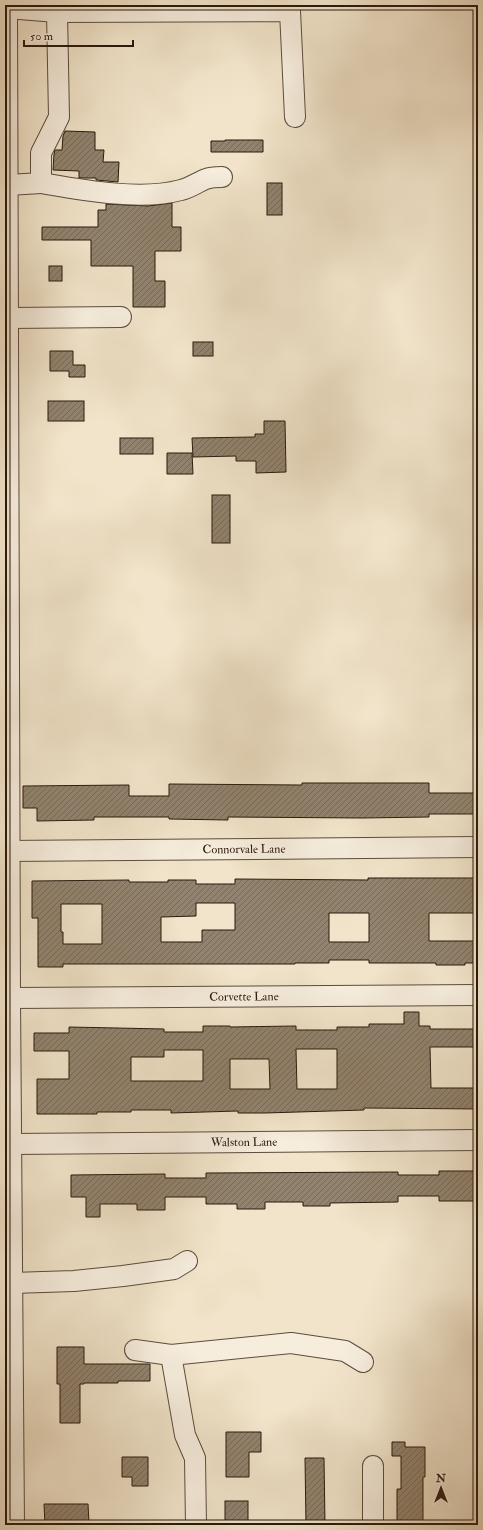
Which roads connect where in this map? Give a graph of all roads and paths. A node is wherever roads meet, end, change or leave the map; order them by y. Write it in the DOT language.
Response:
graph roads {
  1 [pos="7,6"];
  2 [pos="57,12"];
  3 [pos="295,117"];
  4 [pos="222,177"];
  5 [pos="40,183"];
  6 [pos="8,185"];
  7 [pos="121,317"];
  8 [pos="8,318"];
  9 [pos="7,436"];
  10 [pos="7,665"];
  11 [pos="478,847"];
  12 [pos="8,851"];
  13 [pos="478,994"];
  14 [pos="10,998"];
  15 [pos="478,1140"];
  16 [pos="11,1144"];
  17 [pos="187,1261"];
  18 [pos="12,1283"];
  19 [pos="9,1321"];
  20 [pos="135,1350"];
  21 [pos="171,1355"];
  22 [pos="363,1362"];
  23 [pos="373,1466"];
  24 [pos="14,1525"];
  25 [pos="196,1525"];
  26 [pos="373,1525"];
  1 -- 2 [label="street"];
  1 -- 6 [label="street"];
  2 -- 3 [label="street"];
  2 -- 5 [label="street"];
  4 -- 5 [label="street"];
  5 -- 6 [label="street"];
  6 -- 8 [label="street"];
  7 -- 8 [label="street"];
  8 -- 9 [label="street"];
  9 -- 10 [label="street"];
  10 -- 12 [label="street"];
  11 -- 12 [label="street, Connorvale Lane"];
  12 -- 14 [label="street"];
  13 -- 14 [label="street, Corvette Lane"];
  14 -- 16 [label="street"];
  15 -- 16 [label="street, Walston Lane"];
  16 -- 18 [label="street"];
  17 -- 18 [label="street"];
  18 -- 19 [label="street"];
  19 -- 24 [label="street"];
  20 -- 21 [label="street"];
  21 -- 22 [label="street"];
  21 -- 25 [label="street"];
  23 -- 26 [label="street"];
}
